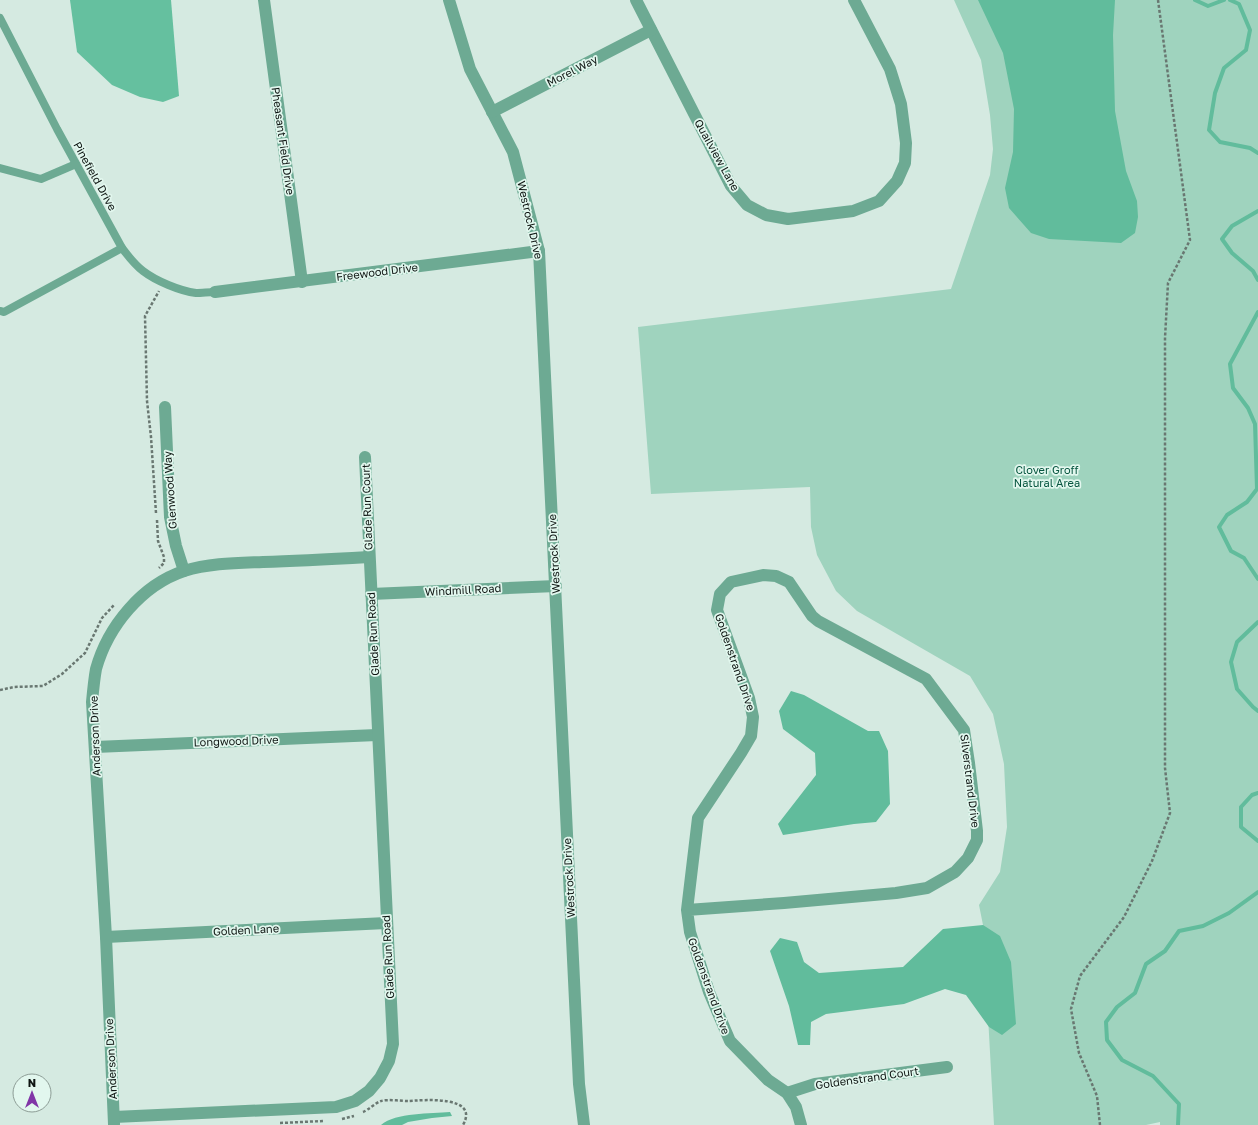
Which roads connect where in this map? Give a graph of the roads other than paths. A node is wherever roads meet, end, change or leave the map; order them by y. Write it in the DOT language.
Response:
graph roads {
  1 [pos="264,0"];
  2 [pos="449,0"];
  3 [pos="636,0"];
  4 [pos="854,0"];
  5 [pos="0,18"];
  6 [pos="651,30"];
  7 [pos="492,112"];
  8 [pos="76,164"];
  9 [pos="0,168"];
  10 [pos="122,248"];
  11 [pos="539,251"];
  12 [pos="302,282"];
  13 [pos="215,292"];
  14 [pos="0,311"];
  15 [pos="165,407"];
  16 [pos="365,457"];
  17 [pos="369,558"];
  18 [pos="184,571"];
  19 [pos="731,582"];
  20 [pos="556,586"];
  21 [pos="371,594"];
  22 [pos="377,735"];
  23 [pos="95,746"];
  24 [pos="687,910"];
  25 [pos="386,922"];
  26 [pos="106,937"];
  27 [pos="947,1067"];
  28 [pos="786,1093"];
  29 [pos="114,1121"];
  30 [pos="584,1125"];
  31 [pos="801,1125"];
  1 -- 12 [label="street, Pheasant Field Drive"];
  2 -- 7 [label="street, Westrock Drive"];
  3 -- 6 [label="street, Quailview Lane"];
  4 -- 6 [label="street, Quailview Lane"];
  5 -- 8 [label="lane, Pinefield Drive"];
  6 -- 7 [label="street, Morel Way"];
  7 -- 11 [label="street, Westrock Drive"];
  8 -- 9 [label="lane"];
  8 -- 10 [label="lane, Pinefield Drive"];
  10 -- 13 [label="lane, Pinefield Drive"];
  10 -- 14 [label="lane"];
  11 -- 12 [label="street, Freewood Drive"];
  11 -- 20 [label="street, Westrock Drive"];
  12 -- 13 [label="street, Freewood Drive"];
  15 -- 18 [label="street, Glenwood Way"];
  16 -- 17 [label="street, Glade Run Court"];
  17 -- 18 [label="street, Anderson Drive"];
  17 -- 21 [label="street, Glade Run Road"];
  18 -- 23 [label="street, Anderson Drive"];
  19 -- 24 [label="street, Goldenstrand Drive"];
  19 -- 24 [label="street, Silverstrand Drive"];
  20 -- 21 [label="street, Windmill Road"];
  20 -- 30 [label="street, Westrock Drive"];
  21 -- 22 [label="street, Glade Run Road"];
  22 -- 23 [label="street, Longwood Drive"];
  22 -- 25 [label="street, Glade Run Road"];
  23 -- 26 [label="street, Anderson Drive"];
  24 -- 28 [label="street, Goldenstrand Drive"];
  25 -- 26 [label="street, Golden Lane"];
  25 -- 29 [label="street, Glade Run Road"];
  26 -- 29 [label="street, Anderson Drive"];
  27 -- 28 [label="street, Goldenstrand Court"];
  28 -- 31 [label="street, Goldenstrand Drive"];
}
